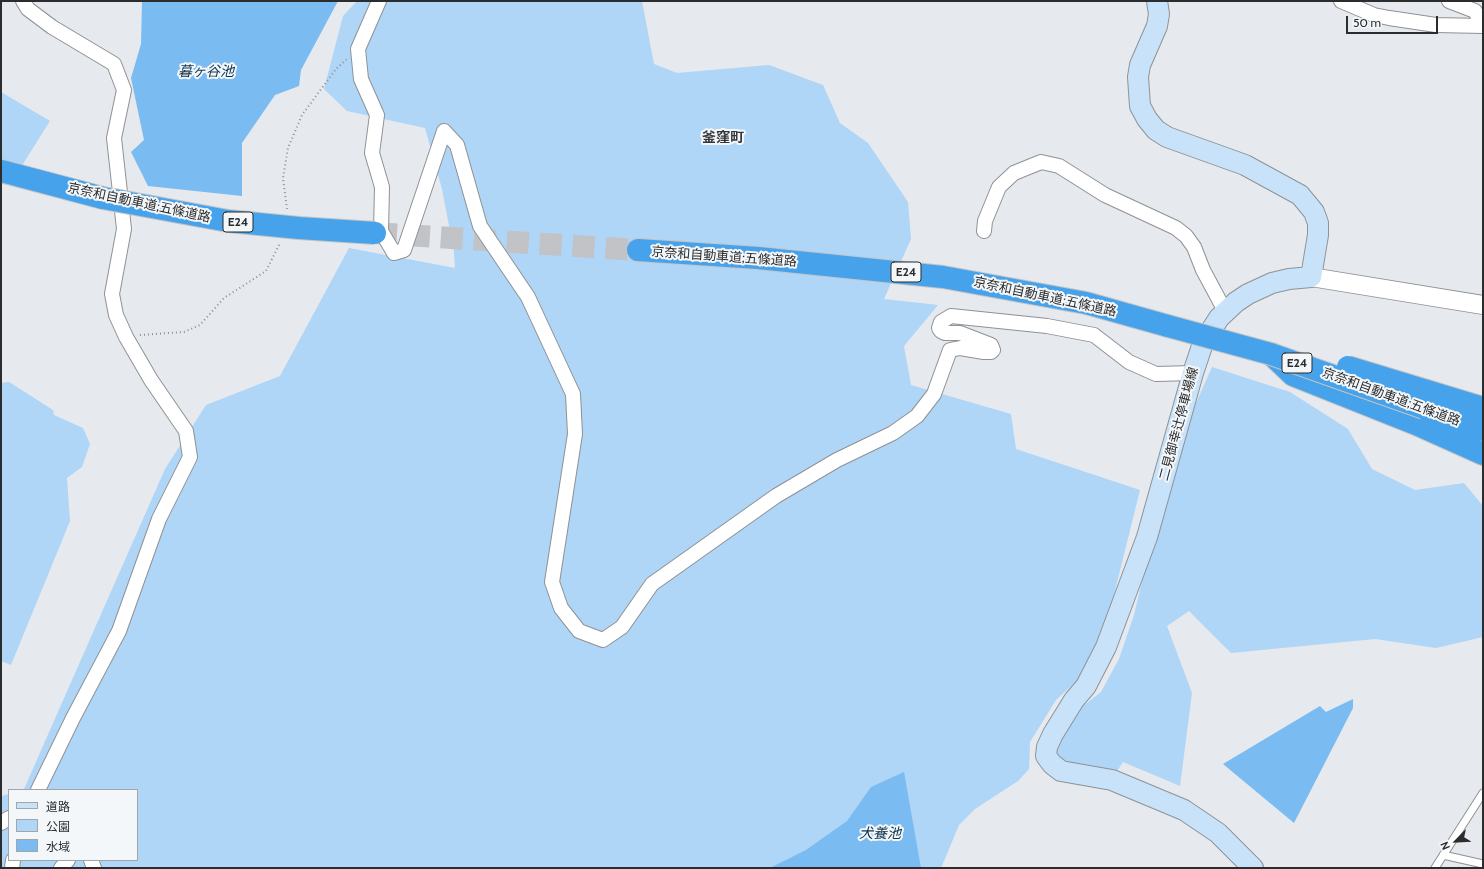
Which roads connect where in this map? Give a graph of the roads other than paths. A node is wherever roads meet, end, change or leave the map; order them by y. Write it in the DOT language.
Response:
graph roads {
  1 [pos="23,1"];
  2 [pos="379,1"];
  3 [pos="1157,1"];
  4 [pos="1341,1"];
  5 [pos="1449,1"];
  6 [pos="1483,26"];
  7 [pos="1,171"];
  8 [pos="984,231"];
  9 [pos="375,233"];
  10 [pos="638,250"];
  11 [pos="1311,276"];
  12 [pos="1480,305"];
  13 [pos="1225,311"];
  14 [pos="1190,331"];
  15 [pos="1192,373"];
  16 [pos="1422,408"];
  17 [pos="1483,408"];
  18 [pos="1483,430"];
  19 [pos="1483,454"];
  20 [pos="38,789"];
  21 [pos="1483,793"];
  22 [pos="1443,855"];
  23 [pos="1483,864"];
  24 [pos="1253,868"];
  25 [pos="1435,868"];
  1 -- 20 [label="street"];
  2 -- 15 [label="street"];
  3 -- 11 [label="main road"];
  4 -- 6 [label="street"];
  5 -- 6 [label="street"];
  7 -- 9 [label="highway, 京奈和自動車道;五條道路 / E24, bridge"];
  8 -- 13 [label="street"];
  10 -- 14 [label="highway, 京奈和自動車道;五條道路 / E24, bridge"];
  11 -- 12 [label="street"];
  11 -- 13 [label="main road, 二見御幸辻停車場線"];
  13 -- 15 [label="main road, 二見御幸辻停車場線"];
  14 -- 16 [label="highway, 京奈和自動車道;五條道路 / E24, bridge"];
  14 -- 16 [label="highway, bridge"];
  15 -- 24 [label="main road, 二見御幸辻停車場線"];
  16 -- 17 [label="highway"];
  16 -- 18 [label="highway, 京奈和自動車道;五條道路 / E24"];
  16 -- 19 [label="highway"];
  21 -- 22 [label="lane"];
  22 -- 23 [label="lane"];
  22 -- 25 [label="lane"];
}
